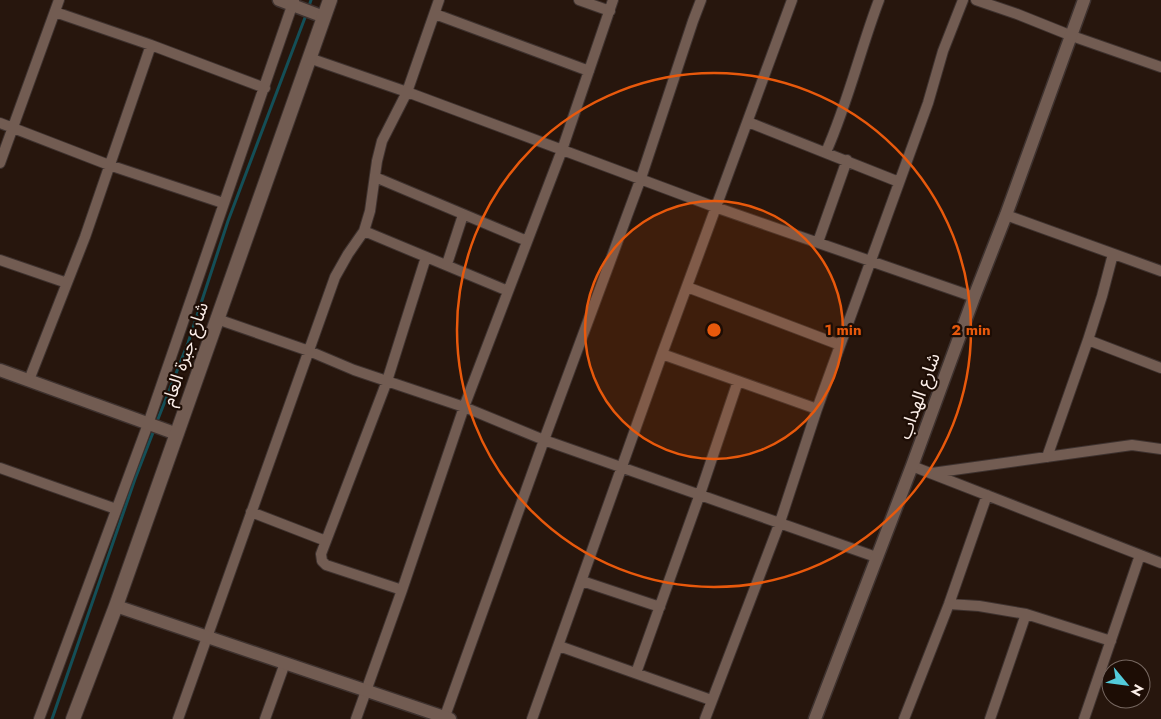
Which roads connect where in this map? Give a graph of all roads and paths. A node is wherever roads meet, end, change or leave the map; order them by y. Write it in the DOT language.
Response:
graph roads {
  1 [pos="60,0"];
  2 [pos="279,0"];
  3 [pos="330,0"];
  4 [pos="439,0"];
  5 [pos="579,0"];
  6 [pos="613,0"];
  7 [pos="702,0"];
  8 [pos="792,0"];
  9 [pos="879,0"];
  10 [pos="963,0"];
  11 [pos="976,0"];
  12 [pos="1084,0"];
  13 [pos="294,3"];
  14 [pos="610,11"];
  15 [pos="55,12"];
  16 [pos="434,14"];
  17 [pos="324,17"];
  18 [pos="1072,36"];
  19 [pos="151,45"];
  20 [pos="310,58"];
  21 [pos="1161,67"];
  22 [pos="589,71"];
  23 [pos="265,88"];
  24 [pos="407,92"];
  25 [pos="748,122"];
  26 [pos="0,123"];
  27 [pos="12,128"];
  28 [pos="562,150"];
  29 [pos="826,152"];
  30 [pos="847,160"];
  31 [pos="0,163"];
  32 [pos="109,165"];
  33 [pos="375,177"];
  34 [pos="640,178"];
  35 [pos="899,182"];
  36 [pos="223,203"];
  37 [pos="716,207"];
  38 [pos="463,215"];
  39 [pos="1006,215"];
  40 [pos="364,231"];
  41 [pos="527,241"];
  42 [pos="818,242"];
  43 [pos="1113,254"];
  44 [pos="426,257"];
  45 [pos="0,260"];
  46 [pos="872,260"];
  47 [pos="447,264"];
  48 [pos="1161,271"];
  49 [pos="67,283"];
  50 [pos="687,287"];
  51 [pos="508,291"];
  52 [pos="974,297"];
  53 [pos="217,319"];
  54 [pos="1088,340"];
  55 [pos="840,345"];
  56 [pos="309,351"];
  57 [pos="662,354"];
  58 [pos="1161,368"];
  59 [pos="0,370"];
  60 [pos="29,380"];
  61 [pos="738,381"];
  62 [pos="387,382"];
  63 [pos="464,407"];
  64 [pos="817,409"];
  65 [pos="148,424"];
  66 [pos="177,434"];
  67 [pos="544,440"];
  68 [pos="1161,449"];
  69 [pos="1047,457"];
  70 [pos="912,466"];
  71 [pos="621,467"];
  72 [pos="2,469"];
  73 [pos="931,473"];
  74 [pos="0,480"];
  75 [pos="700,494"];
  76 [pos="987,495"];
  77 [pos="116,509"];
  78 [pos="251,512"];
  79 [pos="780,522"];
  80 [pos="326,541"];
  81 [pos="1140,555"];
  82 [pos="876,557"];
  83 [pos="1161,563"];
  84 [pos="582,581"];
  85 [pos="402,590"];
  86 [pos="949,604"];
  87 [pos="116,606"];
  88 [pos="660,607"];
  89 [pos="1026,614"];
  90 [pos="207,636"];
  91 [pos="1111,641"];
  92 [pos="559,646"];
  93 [pos="285,663"];
  94 [pos="636,673"];
  95 [pos="366,691"];
  96 [pos="711,700"];
  97 [pos="446,718"];
  98 [pos="39,719"];
  99 [pos="73,719"];
  100 [pos="178,719"];
  101 [pos="265,719"];
  102 [pos="356,719"];
  103 [pos="532,719"];
  104 [pos="705,719"];
  105 [pos="815,719"];
  106 [pos="904,719"];
  107 [pos="990,719"];
  108 [pos="1084,719"];
  1 -- 15 [label="street"];
  2 -- 13 [label="street"];
  3 -- 17 [label="main road, شارع جبرة العام"];
  4 -- 16 [label="street"];
  5 -- 14 [label="street"];
  6 -- 14 [label="street"];
  7 -- 34 [label="street"];
  8 -- 25 [label="street"];
  9 -- 29 [label="street"];
  10 -- 35 [label="street"];
  11 -- 18 [label="street"];
  12 -- 18 [label="street, شارع الهداب"];
  13 -- 17 [label="street"];
  13 -- 23 [label="street"];
  14 -- 22 [label="street"];
  15 -- 19 [label="street"];
  15 -- 27 [label="street"];
  16 -- 22 [label="street"];
  16 -- 24 [label="street"];
  17 -- 20 [label="main road, شارع جبرة العام"];
  18 -- 21 [label="street"];
  18 -- 39 [label="street, شارع الهداب"];
  19 -- 23 [label="street"];
  19 -- 32 [label="street"];
  20 -- 24 [label="street"];
  20 -- 53 [label="main road, شارع جبرة العام"];
  22 -- 28 [label="street"];
  23 -- 36 [label="street"];
  24 -- 28 [label="street"];
  24 -- 33 [label="street"];
  25 -- 29 [label="street"];
  25 -- 37 [label="street"];
  26 -- 27 [label="street"];
  27 -- 31 [label="street"];
  27 -- 32 [label="street"];
  28 -- 34 [label="street"];
  28 -- 41 [label="street"];
  29 -- 30 [label="street"];
  30 -- 35 [label="street"];
  30 -- 42 [label="street"];
  32 -- 36 [label="street"];
  32 -- 49 [label="street"];
  33 -- 38 [label="street"];
  33 -- 40 [label="street"];
  34 -- 37 [label="street"];
  34 -- 67 [label="street"];
  35 -- 46 [label="street"];
  36 -- 65 [label="street"];
  37 -- 42 [label="street"];
  37 -- 50 [label="street"];
  38 -- 41 [label="street"];
  38 -- 47 [label="street"];
  39 -- 43 [label="street"];
  39 -- 52 [label="street, شارع الهداب"];
  40 -- 44 [label="street"];
  40 -- 56 [label="street"];
  41 -- 51 [label="street"];
  42 -- 46 [label="street"];
  43 -- 48 [label="street"];
  43 -- 54 [label="street"];
  44 -- 47 [label="street"];
  44 -- 62 [label="street"];
  45 -- 49 [label="street"];
  46 -- 52 [label="street"];
  46 -- 55 [label="street"];
  47 -- 51 [label="street"];
  49 -- 60 [label="street"];
  50 -- 55 [label="street"];
  50 -- 57 [label="street"];
  51 -- 63 [label="street"];
  52 -- 70 [label="street, شارع الهداب"];
  53 -- 56 [label="street"];
  53 -- 66 [label="main road, شارع جبرة العام"];
  54 -- 58 [label="street"];
  54 -- 69 [label="street"];
  55 -- 64 [label="street"];
  56 -- 62 [label="street"];
  56 -- 78 [label="street"];
  57 -- 61 [label="street"];
  57 -- 71 [label="street"];
  59 -- 60 [label="street"];
  60 -- 65 [label="street"];
  61 -- 64 [label="street"];
  61 -- 75 [label="street"];
  62 -- 63 [label="street"];
  62 -- 80 [label="street"];
  63 -- 67 [label="street"];
  63 -- 85 [label="street"];
  64 -- 79 [label="street"];
  65 -- 66 [label="street"];
  65 -- 77 [label="street"];
  66 -- 87 [label="main road, شارع جبرة العام"];
  67 -- 71 [label="street"];
  67 -- 97 [label="street"];
  68 -- 69 [label="street"];
  69 -- 73 [label="street"];
  70 -- 73 [label="street"];
  70 -- 82 [label="street, شارع الهداب"];
  71 -- 75 [label="street"];
  71 -- 84 [label="street"];
  72 -- 74 [label="street"];
  72 -- 77 [label="street"];
  73 -- 76 [label="street"];
  75 -- 79 [label="street"];
  75 -- 88 [label="street"];
  76 -- 81 [label="street"];
  76 -- 86 [label="street"];
  77 -- 98 [label="street"];
  78 -- 80 [label="street"];
  78 -- 90 [label="street"];
  79 -- 82 [label="street"];
  79 -- 96 [label="street"];
  80 -- 85 [label="street"];
  81 -- 83 [label="street"];
  81 -- 91 [label="street"];
  82 -- 105 [label="street, شارع الهداب"];
  84 -- 88 [label="street"];
  84 -- 92 [label="street"];
  85 -- 95 [label="street"];
  86 -- 89 [label="street"];
  86 -- 106 [label="street"];
  87 -- 90 [label="street"];
  87 -- 99 [label="main road, شارع جبرة العام"];
  88 -- 94 [label="street"];
  89 -- 91 [label="street"];
  89 -- 107 [label="street"];
  90 -- 93 [label="street"];
  90 -- 100 [label="street"];
  91 -- 108 [label="street"];
  92 -- 94 [label="street"];
  92 -- 103 [label="street"];
  93 -- 95 [label="street"];
  93 -- 101 [label="street"];
  94 -- 96 [label="street"];
  95 -- 97 [label="street"];
  95 -- 102 [label="street"];
  96 -- 104 [label="street"];
}
